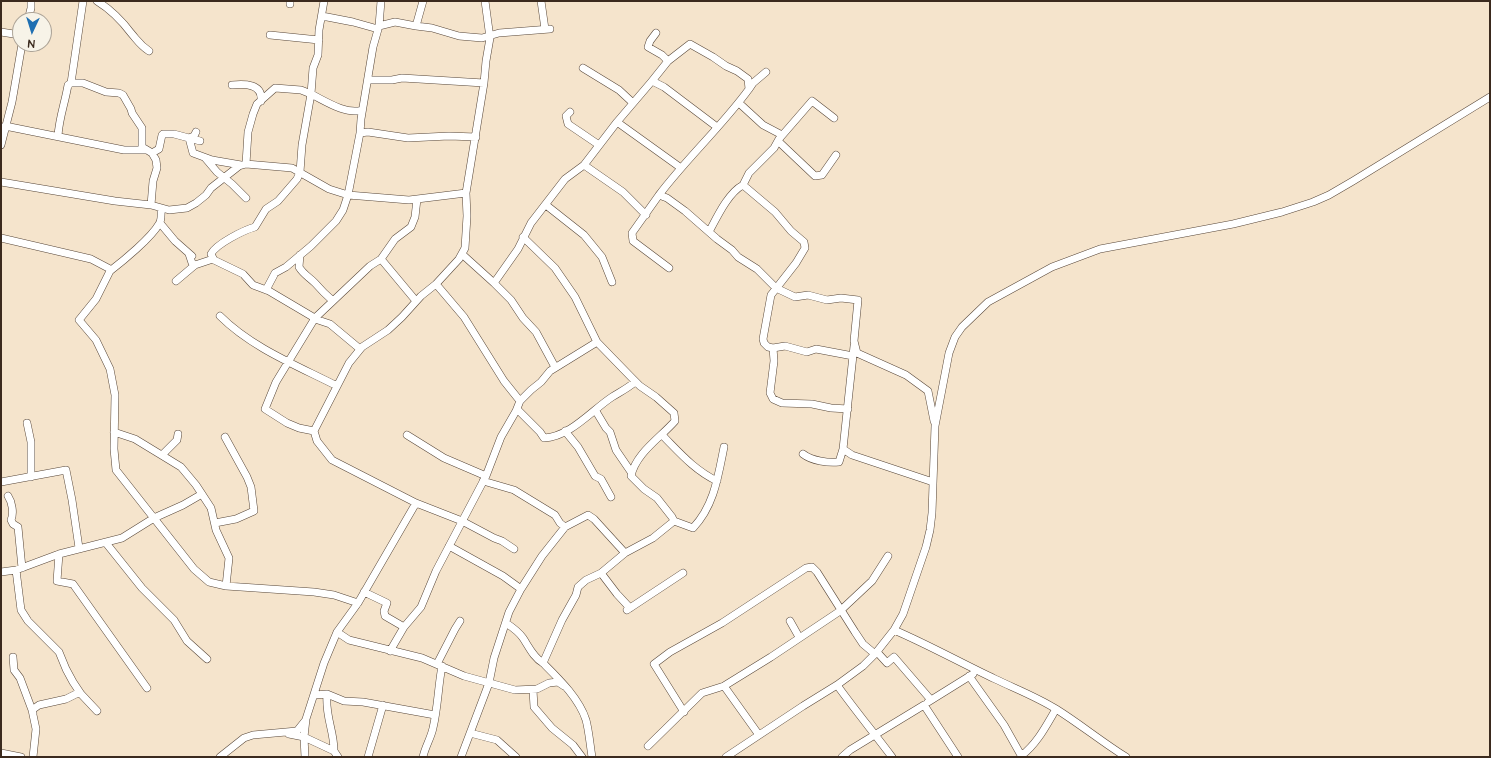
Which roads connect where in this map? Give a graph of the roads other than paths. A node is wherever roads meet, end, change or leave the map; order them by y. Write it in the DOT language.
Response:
graph roads {
  1 [pos="31,1"];
  2 [pos="83,1"];
  3 [pos="97,1"];
  4 [pos="324,1"];
  5 [pos="381,1"];
  6 [pos="422,1"];
  7 [pos="485,1"];
  8 [pos="541,1"];
  9 [pos="30,12"];
  10 [pos="322,16"];
  11 [pos="416,26"];
  12 [pos="378,28"];
  13 [pos="1,32"];
  14 [pos="656,33"];
  15 [pos="12,34"];
  16 [pos="270,35"];
  17 [pos="490,36"];
  18 [pos="319,40"];
  19 [pos="149,51"];
  20 [pos="21,52"];
  21 [pos="668,61"];
  22 [pos="583,68"];
  23 [pos="766,72"];
  24 [pos="368,80"];
  25 [pos="652,81"];
  26 [pos="71,83"];
  27 [pos="484,83"];
  28 [pos="232,85"];
  29 [pos="749,89"];
  30 [pos="311,94"];
  31 [pos="1490,97"];
  32 [pos="260,101"];
  33 [pos="633,103"];
  34 [pos="739,103"];
  35 [pos="362,110"];
  36 [pos="570,112"];
  37 [pos="8,118"];
  38 [pos="834,118"];
  39 [pos="617,122"];
  40 [pos="6,126"];
  41 [pos="717,127"];
  42 [pos="16,128"];
  43 [pos="196,132"];
  44 [pos="360,133"];
  45 [pos="58,136"];
  46 [pos="476,137"];
  47 [pos="189,138"];
  48 [pos="780,138"];
  49 [pos="200,141"];
  50 [pos="1,145"];
  51 [pos="599,145"];
  52 [pos="150,152"];
  53 [pos="836,154"];
  54 [pos="205,159"];
  55 [pos="243,164"];
  56 [pos="584,165"];
  57 [pos="681,168"];
  58 [pos="300,172"];
  59 [pos="224,178"];
  60 [pos="1,182"];
  61 [pos="743,185"];
  62 [pos="466,194"];
  63 [pos="348,195"];
  64 [pos="659,195"];
  65 [pos="246,198"];
  66 [pos="417,199"];
  67 [pos="151,205"];
  68 [pos="546,205"];
  69 [pos="161,208"];
  70 [pos="646,215"];
  71 [pos="160,222"];
  72 [pos="709,232"];
  73 [pos="523,237"];
  74 [pos="1,238"];
  75 [pos="300,255"];
  76 [pos="463,255"];
  77 [pos="213,259"];
  78 [pos="381,259"];
  79 [pos="195,265"];
  80 [pos="669,268"];
  81 [pos="110,271"];
  82 [pos="176,281"];
  83 [pos="612,282"];
  84 [pos="494,283"];
  85 [pos="436,284"];
  86 [pos="776,288"];
  87 [pos="266,290"];
  88 [pos="333,301"];
  89 [pos="416,301"];
  90 [pos="220,316"];
  91 [pos="315,318"];
  92 [pos="854,341"];
  93 [pos="597,342"];
  94 [pos="773,348"];
  95 [pos="360,349"];
  96 [pos="853,356"];
  97 [pos="289,363"];
  98 [pos="555,367"];
  99 [pos="635,382"];
  100 [pos="337,386"];
  101 [pos="928,391"];
  102 [pos="941,391"];
  103 [pos="520,401"];
  104 [pos="848,409"];
  105 [pos="518,410"];
  106 [pos="597,413"];
  107 [pos="27,423"];
  108 [pos="935,426"];
  109 [pos="314,431"];
  110 [pos="565,431"];
  111 [pos="114,432"];
  112 [pos="178,434"];
  113 [pos="407,435"];
  114 [pos="662,435"];
  115 [pos="224,437"];
  116 [pos="724,447"];
  117 [pos="843,449"];
  118 [pos="803,454"];
  119 [pos="162,455"];
  120 [pos="624,460"];
  121 [pos="638,460"];
  122 [pos="632,472"];
  123 [pos="31,477"];
  124 [pos="484,478"];
  125 [pos="717,481"];
  126 [pos="1,482"];
  127 [pos="933,482"];
  128 [pos="202,494"];
  129 [pos="8,496"];
  130 [pos="611,497"];
  131 [pos="416,503"];
  132 [pos="154,518"];
  133 [pos="674,521"];
  134 [pos="462,522"];
  135 [pos="215,523"];
  136 [pos="565,527"];
  137 [pos="106,543"];
  138 [pos="449,546"];
  139 [pos="78,548"];
  140 [pos="514,549"];
  141 [pos="625,553"];
  142 [pos="59,554"];
  143 [pos="888,556"];
  144 [pos="19,569"];
  145 [pos="1,572"];
  146 [pos="601,573"];
  147 [pos="683,573"];
  148 [pos="226,586"];
  149 [pos="521,589"];
  150 [pos="364,592"];
  151 [pos="358,603"];
  152 [pos="840,611"];
  153 [pos="790,621"];
  154 [pos="460,622"];
  155 [pos="506,623"];
  156 [pos="404,627"];
  157 [pos="894,630"];
  158 [pos="337,632"];
  159 [pos="799,637"];
  160 [pos="390,651"];
  161 [pos="876,653"];
  162 [pos="13,657"];
  163 [pos="207,659"];
  164 [pos="542,663"];
  165 [pos="440,665"];
  166 [pos="978,671"];
  167 [pos="969,676"];
  168 [pos="489,683"];
  169 [pos="564,686"];
  170 [pos="724,686"];
  171 [pos="837,686"];
  172 [pos="147,688"];
  173 [pos="533,690"];
  174 [pos="81,694"];
  175 [pos="327,694"];
  176 [pos="314,695"];
  177 [pos="931,700"];
  178 [pos="383,705"];
  179 [pos="924,705"];
  180 [pos="1056,709"];
  181 [pos="32,710"];
  182 [pos="97,711"];
  183 [pos="684,712"];
  184 [pos="436,715"];
  185 [pos="306,719"];
  186 [pos="285,732"];
  187 [pos="470,733"];
  188 [pos="758,735"];
  189 [pos="876,735"];
  190 [pos="304,737"];
  191 [pos="648,746"];
  192 [pos="1,753"];
  193 [pos="336,754"];
  194 [pos="735,754"];
  195 [pos="1022,756"];
  196 [pos="21,757"];
  197 [pos="34,757"];
  198 [pos="220,757"];
  199 [pos="305,757"];
  200 [pos="368,757"];
  201 [pos="423,757"];
  202 [pos="462,757"];
  203 [pos="516,757"];
  204 [pos="582,757"];
  205 [pos="592,757"];
  206 [pos="726,757"];
  207 [pos="842,757"];
  208 [pos="892,757"];
  209 [pos="958,757"];
  210 [pos="1126,757"];
  1 -- 9 [label="street"];
  2 -- 26 [label="street"];
  3 -- 19 [label="street"];
  4 -- 10 [label="street"];
  5 -- 12 [label="street"];
  6 -- 11 [label="street"];
  7 -- 17 [label="street"];
  8 -- 17 [label="street"];
  10 -- 12 [label="street"];
  10 -- 18 [label="street"];
  11 -- 12 [label="street"];
  11 -- 17 [label="street"];
  12 -- 24 [label="street"];
  13 -- 15 [label="street"];
  14 -- 21 [label="street"];
  16 -- 18 [label="street"];
  17 -- 27 [label="street"];
  18 -- 30 [label="street"];
  20 -- 37 [label="street"];
  21 -- 25 [label="street"];
  21 -- 29 [label="street"];
  22 -- 33 [label="street"];
  23 -- 29 [label="street"];
  24 -- 27 [label="street"];
  24 -- 35 [label="street"];
  25 -- 33 [label="street"];
  25 -- 41 [label="street"];
  26 -- 45 [label="street"];
  26 -- 52 [label="street"];
  27 -- 46 [label="street"];
  28 -- 32 [label="street"];
  29 -- 34 [label="street"];
  30 -- 32 [label="street"];
  30 -- 35 [label="street"];
  30 -- 58 [label="street"];
  31 -- 102 [label="street"];
  32 -- 55 [label="street"];
  33 -- 39 [label="street"];
  34 -- 41 [label="street"];
  34 -- 48 [label="street"];
  35 -- 44 [label="street"];
  36 -- 51 [label="street"];
  37 -- 40 [label="street"];
  37 -- 42 [label="street"];
  38 -- 48 [label="street"];
  39 -- 51 [label="street"];
  39 -- 57 [label="street"];
  40 -- 42 [label="street"];
  40 -- 50 [label="street"];
  41 -- 57 [label="street"];
  42 -- 45 [label="street"];
  43 -- 47 [label="street"];
  44 -- 46 [label="street"];
  44 -- 63 [label="street"];
  45 -- 52 [label="street"];
  46 -- 62 [label="street"];
  47 -- 49 [label="street"];
  47 -- 52 [label="street"];
  47 -- 54 [label="street"];
  48 -- 53 [label="street"];
  48 -- 61 [label="street"];
  51 -- 56 [label="street"];
  52 -- 67 [label="street"];
  54 -- 55 [label="street"];
  54 -- 59 [label="street"];
  55 -- 58 [label="street"];
  55 -- 59 [label="street"];
  56 -- 68 [label="street"];
  56 -- 70 [label="street"];
  57 -- 64 [label="street"];
  58 -- 63 [label="street"];
  58 -- 77 [label="street"];
  59 -- 65 [label="street"];
  59 -- 69 [label="street"];
  60 -- 67 [label="street"];
  61 -- 72 [label="street"];
  61 -- 86 [label="street"];
  62 -- 66 [label="street"];
  62 -- 76 [label="street"];
  63 -- 66 [label="street"];
  63 -- 75 [label="street"];
  64 -- 70 [label="street"];
  64 -- 72 [label="street"];
  66 -- 78 [label="street"];
  67 -- 69 [label="street"];
  68 -- 73 [label="street"];
  68 -- 83 [label="street"];
  69 -- 71 [label="street"];
  70 -- 80 [label="street"];
  71 -- 79 [label="street"];
  71 -- 81 [label="street"];
  72 -- 86 [label="street"];
  73 -- 84 [label="street"];
  73 -- 93 [label="street"];
  74 -- 81 [label="street"];
  75 -- 87 [label="street"];
  75 -- 88 [label="street"];
  76 -- 84 [label="street"];
  76 -- 85 [label="street"];
  77 -- 79 [label="street"];
  77 -- 87 [label="street"];
  78 -- 88 [label="street"];
  78 -- 89 [label="street"];
  79 -- 82 [label="street"];
  81 -- 111 [label="street"];
  84 -- 98 [label="street"];
  85 -- 89 [label="street"];
  85 -- 103 [label="street"];
  86 -- 92 [label="street"];
  86 -- 94 [label="street"];
  87 -- 91 [label="street"];
  88 -- 91 [label="street"];
  89 -- 95 [label="street"];
  90 -- 97 [label="street"];
  91 -- 95 [label="street"];
  91 -- 97 [label="street"];
  92 -- 96 [label="street"];
  92 -- 101 [label="street"];
  93 -- 98 [label="street"];
  93 -- 99 [label="street"];
  94 -- 96 [label="street"];
  94 -- 104 [label="street"];
  95 -- 100 [label="street"];
  96 -- 104 [label="street"];
  97 -- 100 [label="street"];
  97 -- 109 [label="street"];
  98 -- 103 [label="street"];
  99 -- 110 [label="street"];
  99 -- 114 [label="street"];
  100 -- 109 [label="street"];
  101 -- 102 [label="street"];
  101 -- 108 [label="street"];
  102 -- 108 [label="street"];
  103 -- 124 [label="street"];
  104 -- 117 [label="street"];
  105 -- 110 [label="street"];
  106 -- 120 [label="street"];
  107 -- 123 [label="street"];
  108 -- 127 [label="street"];
  109 -- 131 [label="street"];
  110 -- 130 [label="street"];
  111 -- 119 [label="street"];
  111 -- 132 [label="street"];
  112 -- 119 [label="street"];
  113 -- 124 [label="street"];
  114 -- 121 [label="street"];
  114 -- 125 [label="street"];
  115 -- 135 [label="street"];
  116 -- 125 [label="street"];
  117 -- 118 [label="street"];
  117 -- 127 [label="street"];
  119 -- 128 [label="street"];
  120 -- 121 [label="street"];
  120 -- 122 [label="street"];
  121 -- 122 [label="street"];
  122 -- 133 [label="street"];
  123 -- 126 [label="street"];
  123 -- 139 [label="street"];
  124 -- 134 [label="street"];
  124 -- 136 [label="street"];
  125 -- 133 [label="street"];
  127 -- 157 [label="street"];
  128 -- 132 [label="street"];
  128 -- 135 [label="street"];
  129 -- 144 [label="street"];
  131 -- 134 [label="street"];
  131 -- 150 [label="street"];
  132 -- 137 [label="street"];
  132 -- 148 [label="street"];
  133 -- 141 [label="street"];
  134 -- 138 [label="street"];
  134 -- 140 [label="street"];
  135 -- 148 [label="street"];
  136 -- 141 [label="street"];
  136 -- 149 [label="street"];
  137 -- 139 [label="street"];
  137 -- 163 [label="street"];
  138 -- 149 [label="street"];
  138 -- 156 [label="street"];
  139 -- 142 [label="street"];
  141 -- 146 [label="street"];
  142 -- 144 [label="street"];
  142 -- 172 [label="street"];
  143 -- 152 [label="street"];
  144 -- 145 [label="street"];
  144 -- 174 [label="street"];
  146 -- 147 [label="street"];
  146 -- 164 [label="street"];
  148 -- 151 [label="street"];
  149 -- 155 [label="street"];
  150 -- 151 [label="street"];
  150 -- 156 [label="street"];
  151 -- 158 [label="street"];
  152 -- 159 [label="street"];
  152 -- 161 [label="street"];
  152 -- 183 [label="street"];
  153 -- 159 [label="street"];
  154 -- 165 [label="street"];
  155 -- 164 [label="street"];
  155 -- 168 [label="street"];
  156 -- 160 [label="street"];
  157 -- 161 [label="street"];
  157 -- 166 [label="street"];
  158 -- 160 [label="street"];
  158 -- 176 [label="street"];
  159 -- 170 [label="street"];
  160 -- 165 [label="street"];
  161 -- 171 [label="street"];
  161 -- 177 [label="street"];
  162 -- 181 [label="street"];
  164 -- 169 [label="street"];
  165 -- 168 [label="street"];
  165 -- 184 [label="street"];
  166 -- 167 [label="street"];
  166 -- 180 [label="street"];
  167 -- 177 [label="street"];
  167 -- 195 [label="street"];
  168 -- 173 [label="street"];
  168 -- 187 [label="street"];
  169 -- 173 [label="street"];
  169 -- 205 [label="street"];
  170 -- 183 [label="street"];
  170 -- 188 [label="street"];
  171 -- 188 [label="street"];
  171 -- 189 [label="street"];
  173 -- 204 [label="street"];
  174 -- 181 [label="street"];
  174 -- 182 [label="street"];
  175 -- 176 [label="street"];
  175 -- 178 [label="street"];
  175 -- 193 [label="street"];
  176 -- 185 [label="street"];
  177 -- 179 [label="street"];
  178 -- 184 [label="street"];
  178 -- 200 [label="street"];
  179 -- 189 [label="street"];
  179 -- 209 [label="street"];
  180 -- 195 [label="street"];
  180 -- 210 [label="street"];
  181 -- 197 [label="street"];
  183 -- 191 [label="street"];
  184 -- 201 [label="street"];
  185 -- 186 [label="street"];
  185 -- 190 [label="street"];
  186 -- 190 [label="street"];
  186 -- 198 [label="street"];
  187 -- 202 [label="street"];
  187 -- 203 [label="street"];
  188 -- 194 [label="street"];
  189 -- 207 [label="street"];
  189 -- 208 [label="street"];
  190 -- 193 [label="street"];
  190 -- 199 [label="street"];
  192 -- 196 [label="street"];
  194 -- 206 [label="street"];
}
